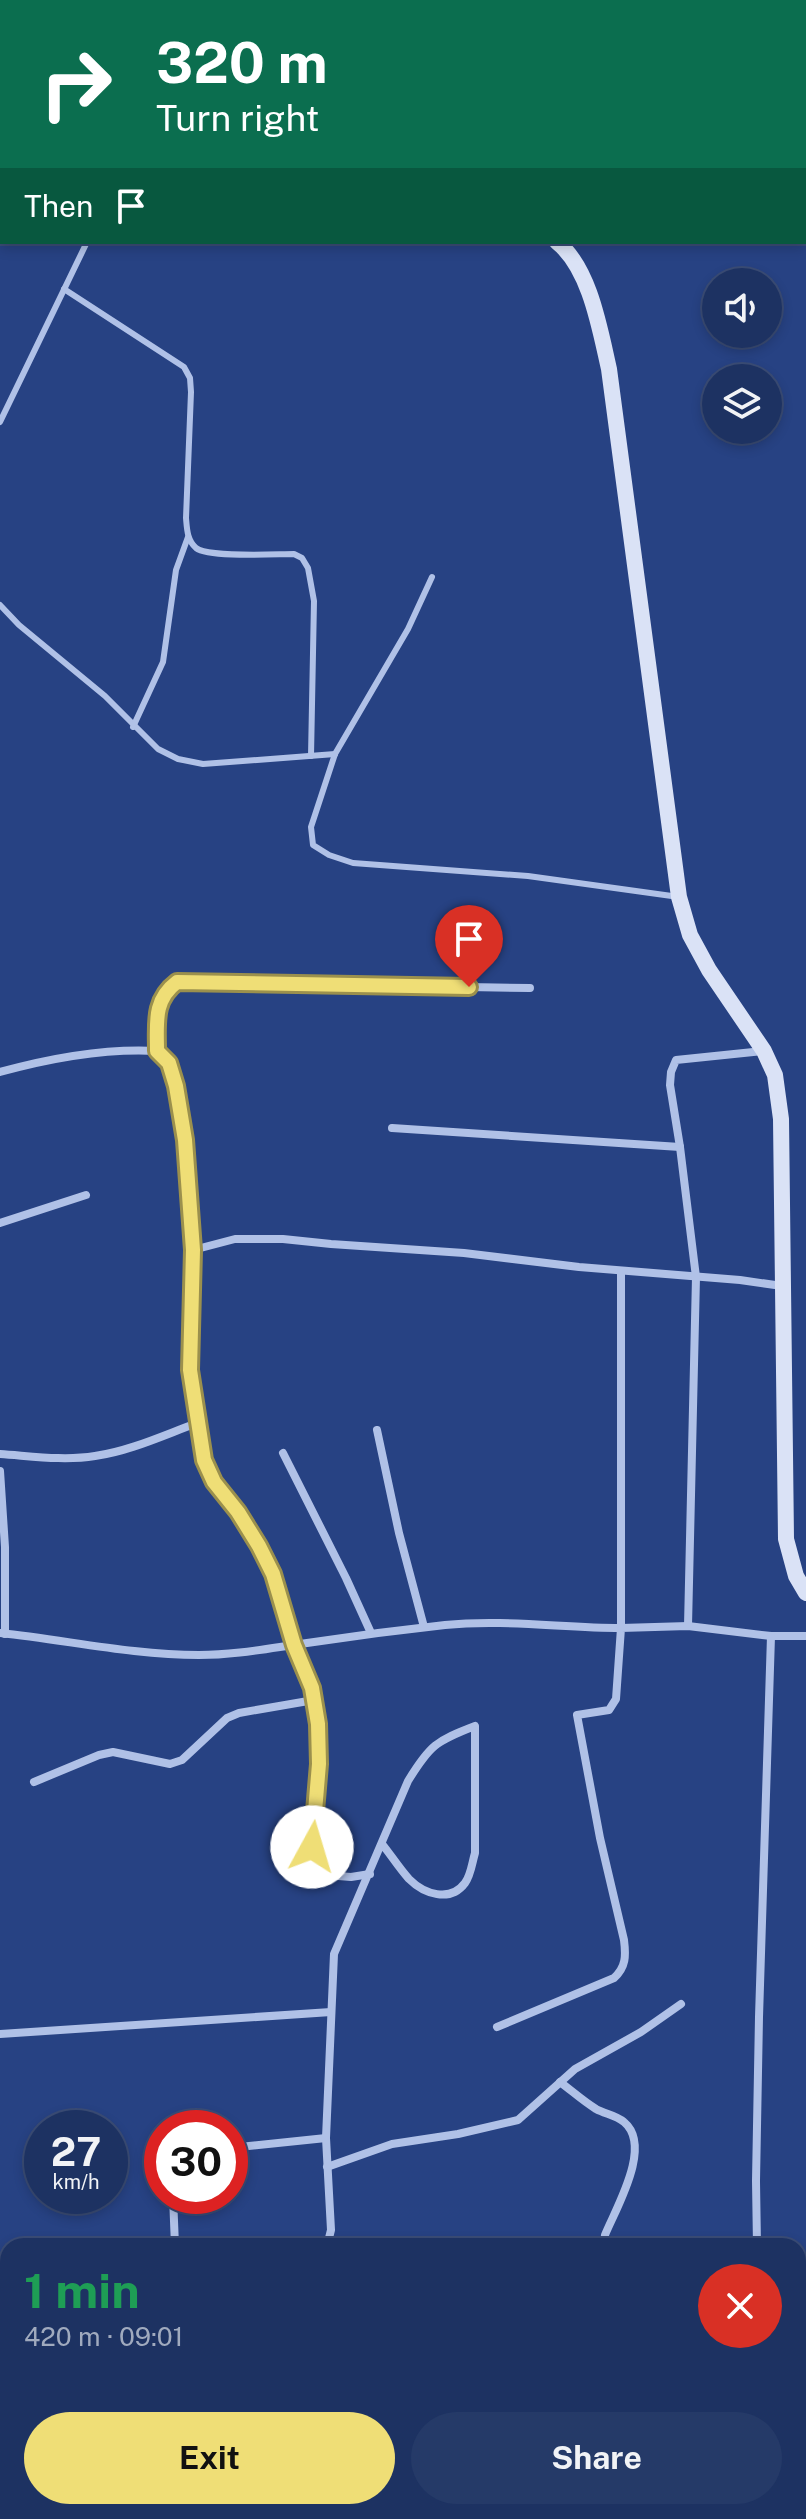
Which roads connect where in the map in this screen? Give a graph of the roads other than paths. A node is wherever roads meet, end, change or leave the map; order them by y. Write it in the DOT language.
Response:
graph roads {
  1 [pos="86,244"];
  2 [pos="559,244"];
  3 [pos="64,289"];
  4 [pos="0,422"];
  5 [pos="188,537"];
  6 [pos="432,577"];
  7 [pos="0,605"];
  8 [pos="133,727"];
  9 [pos="335,754"];
  10 [pos="311,756"];
  11 [pos="679,897"];
  12 [pos="530,988"];
  13 [pos="157,1051"];
  14 [pos="764,1051"];
  15 [pos="0,1072"];
  16 [pos="392,1128"];
  17 [pos="680,1147"];
  18 [pos="86,1195"];
  19 [pos="0,1223"];
  20 [pos="193,1250"];
  21 [pos="621,1271"];
  22 [pos="696,1277"];
  23 [pos="782,1286"];
  24 [pos="197,1423"];
  25 [pos="377,1430"];
  26 [pos="283,1453"];
  27 [pos="0,1454"];
  28 [pos="0,1471"];
  29 [pos="806,1593"];
  30 [pos="688,1626"];
  31 [pos="424,1627"];
  32 [pos="621,1628"];
  33 [pos="2,1633"];
  34 [pos="371,1633"];
  35 [pos="771,1636"];
  36 [pos="806,1636"];
  37 [pos="294,1645"];
  38 [pos="314,1700"];
  39 [pos="34,1782"];
  40 [pos="382,1844"];
  41 [pos="370,1874"];
  42 [pos="681,2004"];
  43 [pos="331,2012"];
  44 [pos="497,2027"];
  45 [pos="0,2034"];
  46 [pos="560,2082"];
  47 [pos="326,2138"];
  48 [pos="248,2146"];
  49 [pos="327,2167"];
  50 [pos="174,2214"];
  51 [pos="605,2235"];
  52 [pos="175,2238"];
  53 [pos="329,2238"];
  54 [pos="757,2238"];
  1 -- 3 [label="lane"];
  2 -- 11 [label="street"];
  3 -- 4 [label="lane"];
  3 -- 5 [label="lane"];
  5 -- 8 [label="lane"];
  5 -- 10 [label="lane"];
  6 -- 9 [label="lane"];
  7 -- 8 [label="lane"];
  8 -- 10 [label="lane"];
  9 -- 10 [label="lane"];
  9 -- 11 [label="lane"];
  11 -- 14 [label="street"];
  12 -- 13 [label="street"];
  13 -- 15 [label="street"];
  13 -- 20 [label="street"];
  14 -- 17 [label="street"];
  14 -- 23 [label="street"];
  16 -- 17 [label="street"];
  17 -- 22 [label="street"];
  18 -- 19 [label="street"];
  20 -- 21 [label="street"];
  20 -- 24 [label="street"];
  21 -- 22 [label="street"];
  21 -- 32 [label="street"];
  22 -- 23 [label="street"];
  22 -- 30 [label="street"];
  23 -- 29 [label="street"];
  24 -- 27 [label="street"];
  24 -- 37 [label="street"];
  25 -- 31 [label="street"];
  26 -- 34 [label="street"];
  28 -- 33 [label="street"];
  30 -- 32 [label="street"];
  30 -- 35 [label="street"];
  31 -- 32 [label="street"];
  31 -- 34 [label="street"];
  32 -- 44 [label="street"];
  33 -- 37 [label="street"];
  34 -- 37 [label="street"];
  35 -- 36 [label="street"];
  35 -- 54 [label="street"];
  37 -- 38 [label="street"];
  38 -- 39 [label="street"];
  38 -- 41 [label="street"];
  40 -- 40 [label="street"];
  40 -- 41 [label="street"];
  41 -- 43 [label="street"];
  42 -- 46 [label="street"];
  43 -- 45 [label="street"];
  43 -- 47 [label="street"];
  46 -- 49 [label="street"];
  46 -- 51 [label="street"];
  47 -- 48 [label="street"];
  47 -- 49 [label="street"];
  49 -- 53 [label="street"];
  50 -- 52 [label="street"];
}
